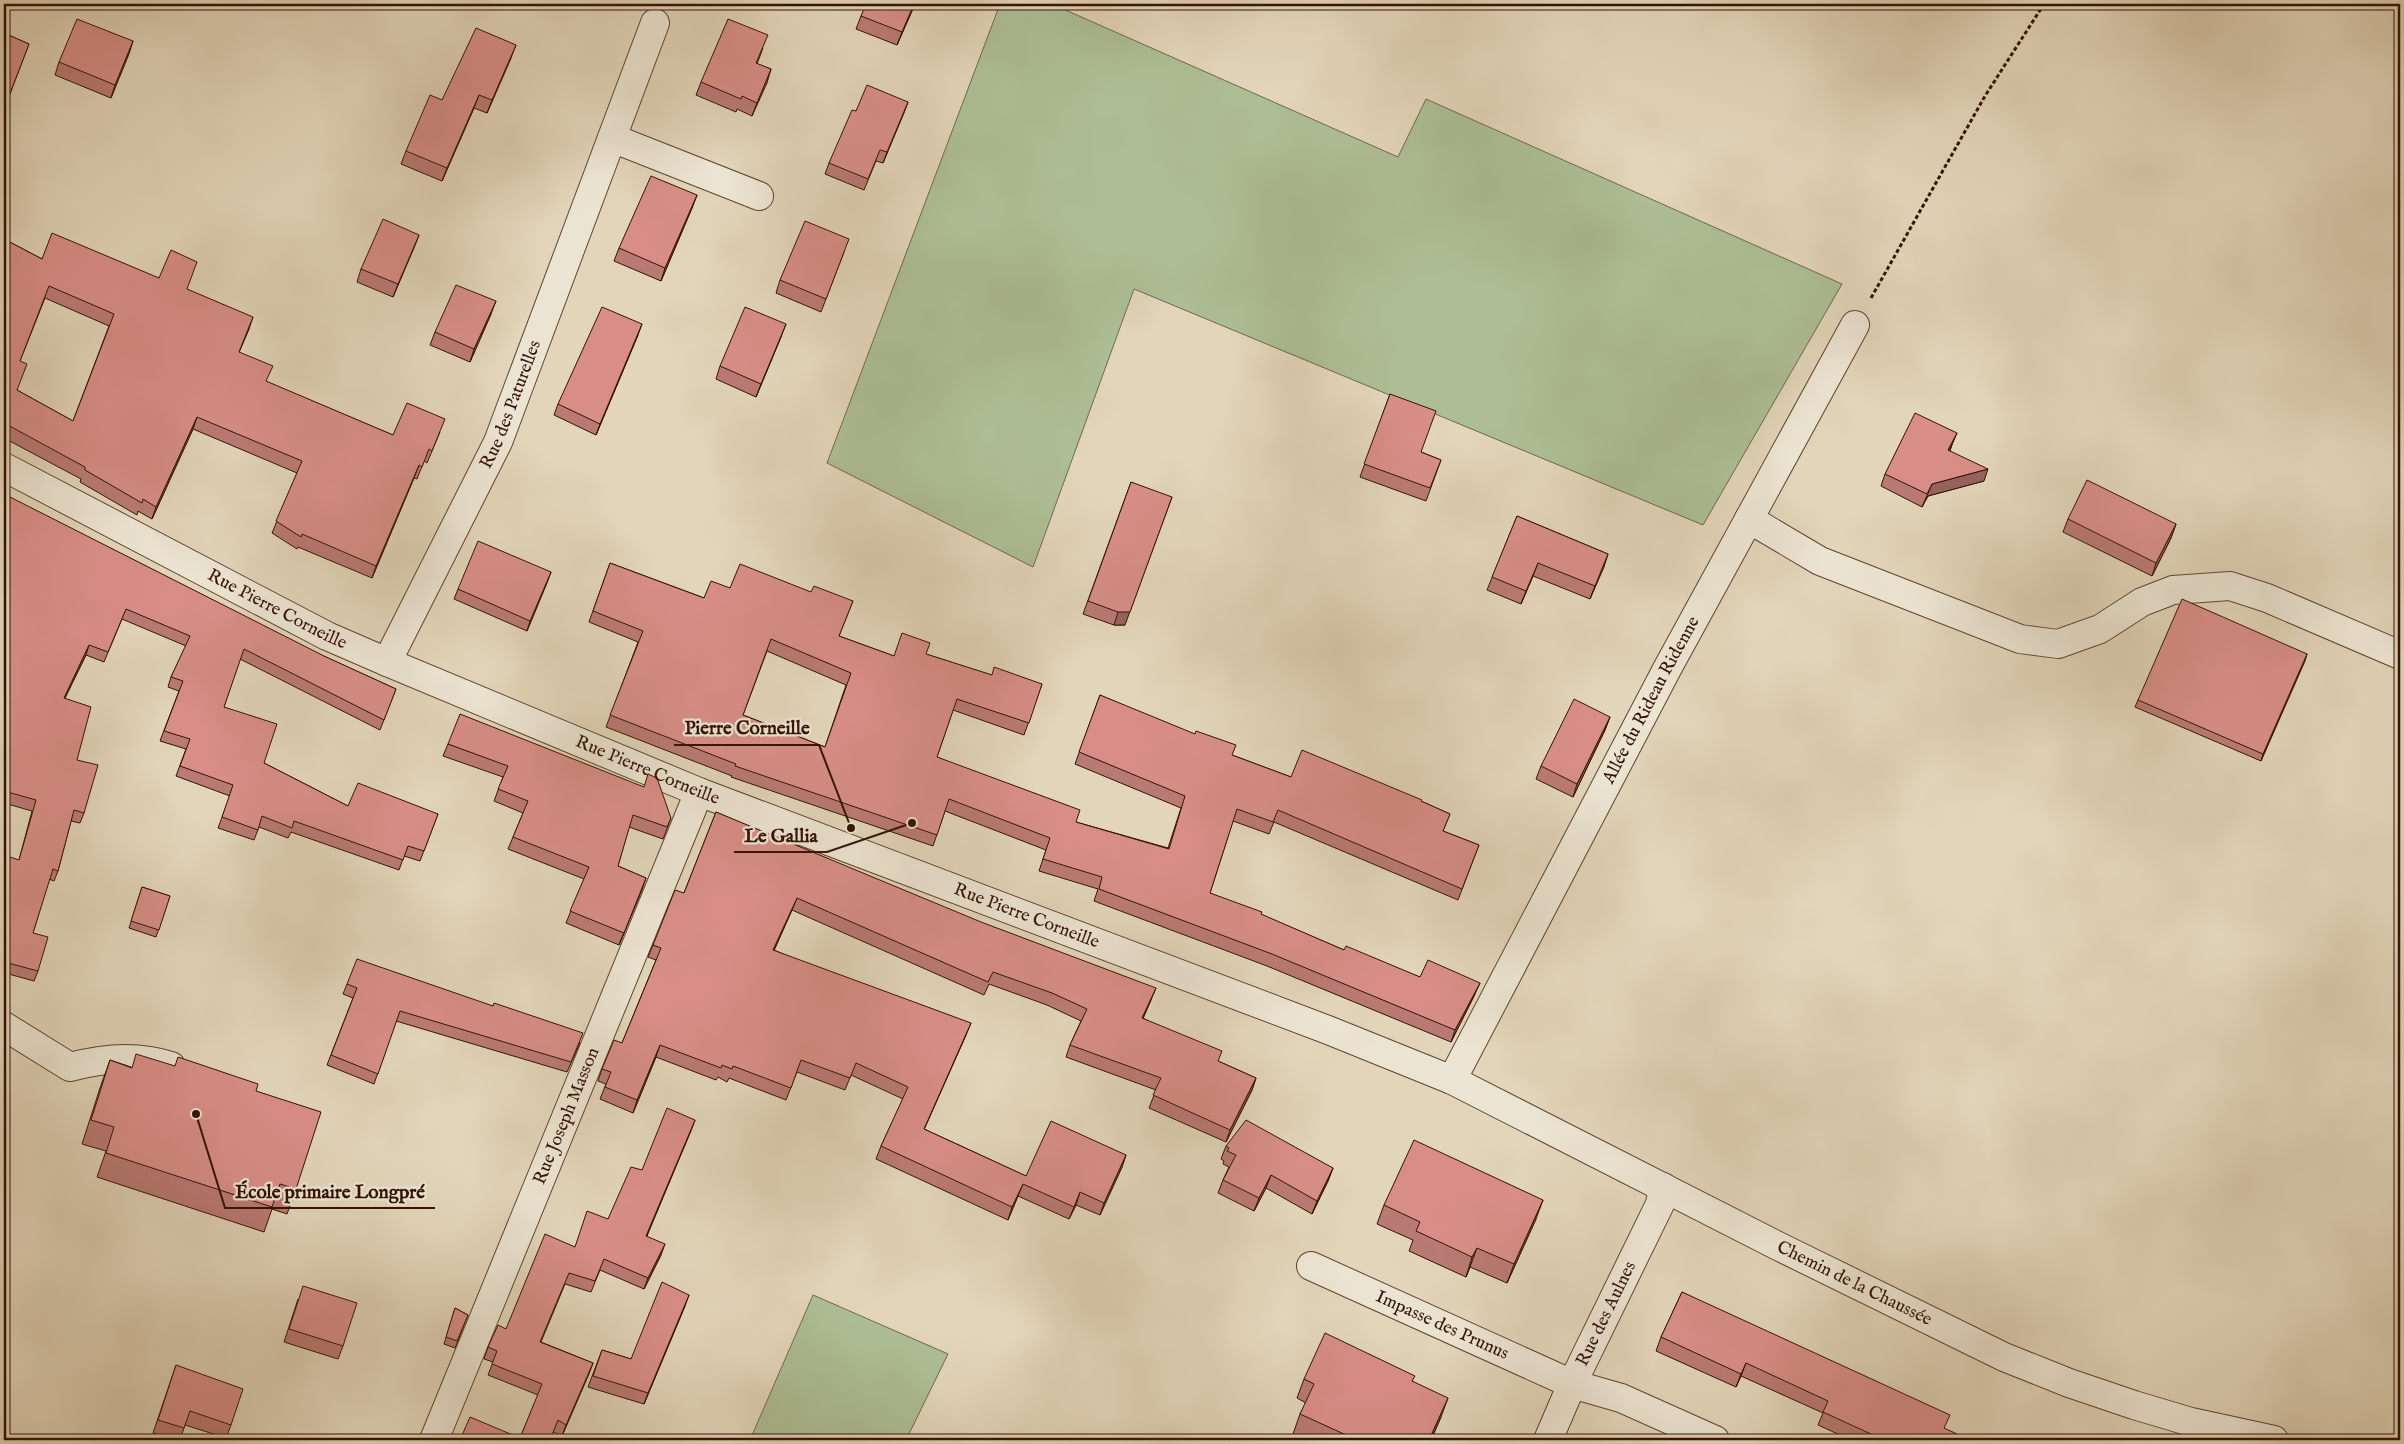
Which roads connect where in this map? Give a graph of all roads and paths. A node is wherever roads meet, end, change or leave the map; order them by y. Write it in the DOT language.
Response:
graph roads {
  1 [pos="2044,4"];
  2 [pos="656,23"];
  3 [pos="612,138"];
  4 [pos="759,196"];
  5 [pos="1856,325"];
  6 [pos="4,467"];
  7 [pos="1749,519"];
  8 [pos="2400,654"];
  9 [pos="387,662"];
  10 [pos="699,792"];
  11 [pos="4,1026"];
  12 [pos="196,1074"];
  13 [pos="1452,1080"];
  14 [pos="1664,1187"];
  15 [pos="1311,1266"];
  16 [pos="1572,1384"];
  17 [pos="434,1440"];
  18 [pos="1548,1440"];
  19 [pos="1715,1440"];
  20 [pos="2274,1440"];
  1 -- 5 [label="path"];
  2 -- 3 [label="street, Rue des Paturelles"];
  3 -- 4 [label="street"];
  3 -- 9 [label="street, Rue des Paturelles"];
  5 -- 7 [label="street, Allée du Rideau Ridenne"];
  6 -- 9 [label="street, Rue Pierre Corneille"];
  7 -- 8 [label="street"];
  7 -- 13 [label="street, Allée du Rideau Ridenne"];
  9 -- 10 [label="street, Rue Pierre Corneille"];
  10 -- 13 [label="street, Rue Pierre Corneille"];
  10 -- 17 [label="street, Rue Joseph Masson"];
  11 -- 12 [label="street"];
  13 -- 14 [label="street, Chemin de la Chaussée"];
  14 -- 16 [label="street, Rue des Aulnes"];
  14 -- 20 [label="street, Chemin de la Chaussée"];
  15 -- 16 [label="street, Impasse des Prunus"];
  16 -- 18 [label="street, Rue des Aulnes"];
  16 -- 19 [label="street, Impasse des Prunus"];
}
